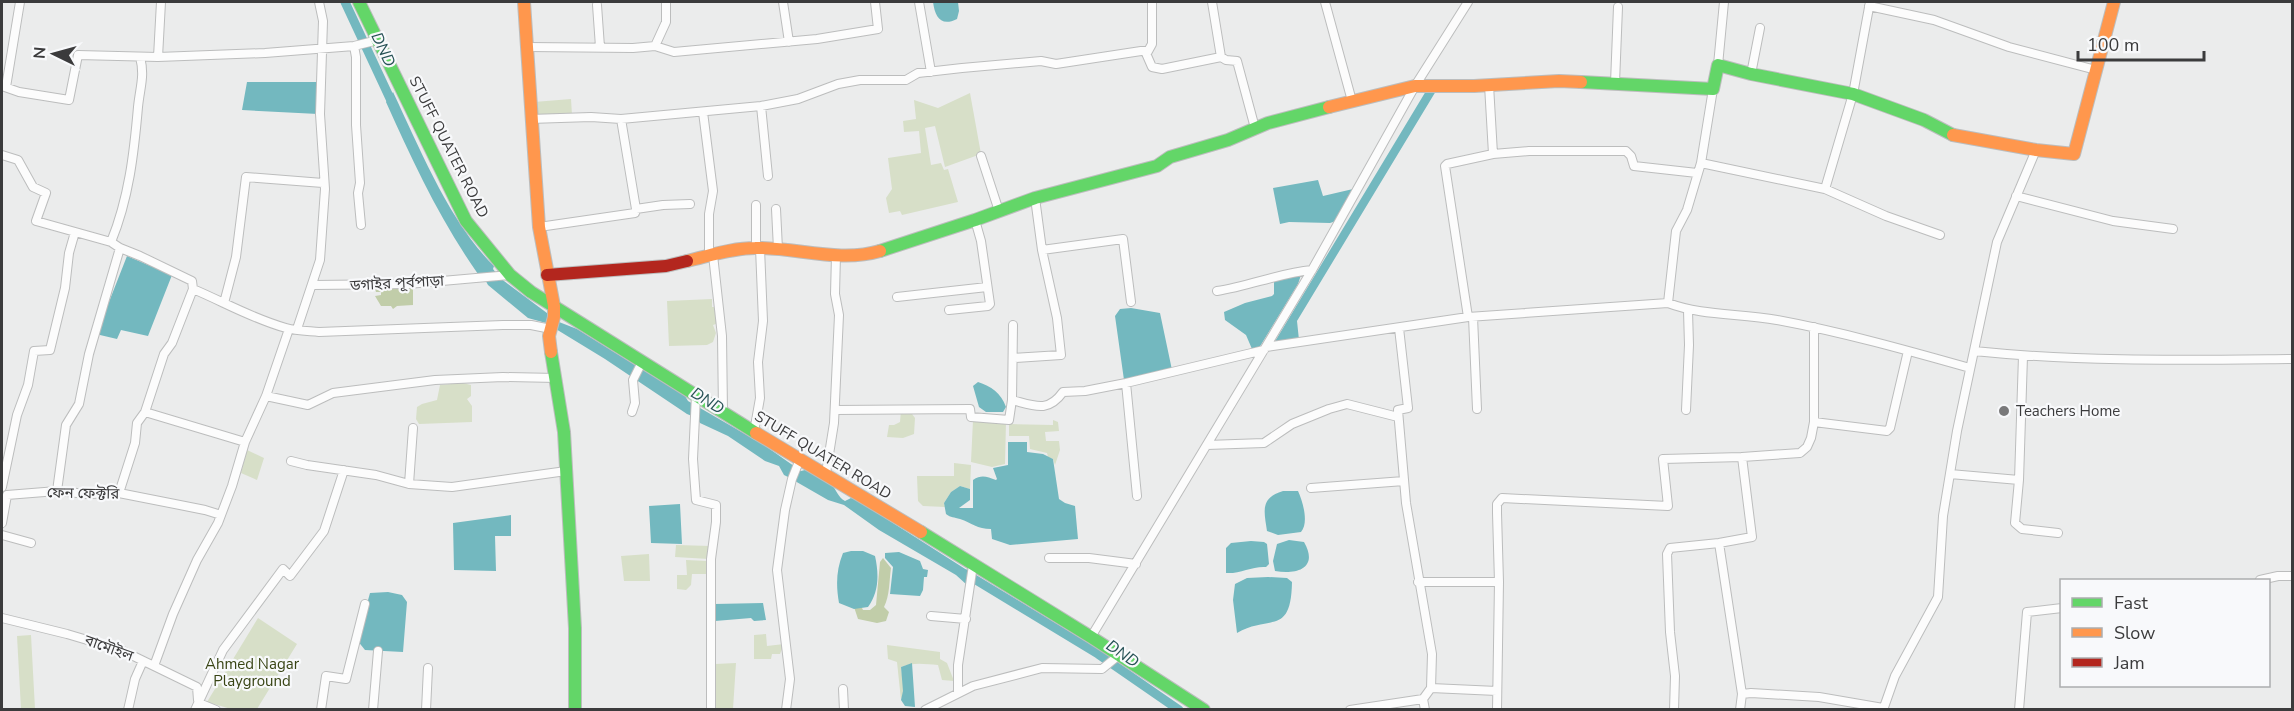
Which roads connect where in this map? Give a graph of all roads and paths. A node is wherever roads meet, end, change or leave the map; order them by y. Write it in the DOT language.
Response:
graph roads {
  1 [pos="20,2"];
  2 [pos="161,2"];
  3 [pos="319,2"];
  4 [pos="359,2"];
  5 [pos="524,2"];
  6 [pos="666,2"];
  7 [pos="783,2"];
  8 [pos="875,2"];
  9 [pos="919,2"];
  10 [pos="1152,2"];
  11 [pos="1212,2"];
  12 [pos="1325,2"];
  13 [pos="1468,2"];
  14 [pos="1724,2"];
  15 [pos="2114,2"];
  16 [pos="597,4"];
  17 [pos="1870,4"];
  18 [pos="1618,7"];
  19 [pos="1760,28"];
  20 [pos="378,40"];
  21 [pos="789,42"];
  22 [pos="655,45"];
  23 [pos="354,46"];
  24 [pos="528,47"];
  25 [pos="600,47"];
  26 [pos="323,49"];
  27 [pos="1147,53"];
  28 [pos="140,57"];
  29 [pos="158,57"];
  30 [pos="1221,57"];
  31 [pos="1718,65"];
  32 [pos="2096,70"];
  33 [pos="931,72"];
  34 [pos="1751,74"];
  35 [pos="1615,83"];
  36 [pos="1489,85"];
  37 [pos="1415,86"];
  38 [pos="4,87"];
  39 [pos="1713,89"];
  40 [pos="1853,94"];
  41 [pos="1352,101"];
  42 [pos="760,106"];
  43 [pos="703,112"];
  44 [pos="530,119"];
  45 [pos="621,119"];
  46 [pos="1256,128"];
  47 [pos="2036,150"];
  48 [pos="1493,154"];
  49 [pos="2,155"];
  50 [pos="981,156"];
  51 [pos="1701,163"];
  52 [pos="1697,172"];
  53 [pos="768,176"];
  54 [pos="323,183"];
  55 [pos="1825,189"];
  56 [pos="2016,196"];
  57 [pos="1035,198"];
  58 [pos="690,204"];
  59 [pos="756,205"];
  60 [pos="636,209"];
  61 [pos="776,209"];
  62 [pos="999,212"];
  63 [pos="975,220"];
  64 [pos="361,225"];
  65 [pos="539,227"];
  66 [pos="2173,229"];
  67 [pos="75,231"];
  68 [pos="1940,235"];
  69 [pos="111,242"];
  70 [pos="120,248"];
  71 [pos="758,248"];
  72 [pos="778,249"];
  73 [pos="1042,250"];
  74 [pos="713,255"];
  75 [pos="836,255"];
  76 [pos="1312,270"];
  77 [pos="506,275"];
  78 [pos="547,275"];
  79 [pos="313,285"];
  80 [pos="987,287"];
  81 [pos="193,289"];
  82 [pos="1217,291"];
  83 [pos="897,297"];
  84 [pos="1131,302"];
  85 [pos="224,303"];
  86 [pos="1668,303"];
  87 [pos="949,310"];
  88 [pos="1688,311"];
  89 [pos="1471,317"];
  90 [pos="552,322"];
  91 [pos="1013,325"];
  92 [pos="1814,327"];
  93 [pos="1399,328"];
  94 [pos="293,329"];
  95 [pos="1265,349"];
  96 [pos="1908,351"];
  97 [pos="1974,351"];
  98 [pos="2023,356"];
  99 [pos="1014,358"];
  100 [pos="2292,359"];
  101 [pos="641,364"];
  102 [pos="1970,368"];
  103 [pos="557,378"];
  104 [pos="1126,383"];
  105 [pos="266,396"];
  106 [pos="695,399"];
  107 [pos="1012,400"];
  108 [pos="1477,409"];
  109 [pos="835,410"];
  110 [pos="1686,410"];
  111 [pos="723,411"];
  112 [pos="146,412"];
  113 [pos="632,412"];
  114 [pos="1398,417"];
  115 [pos="1814,422"];
  116 [pos="413,428"];
  117 [pos="754,432"];
  118 [pos="245,442"];
  119 [pos="1207,446"];
  120 [pos="1742,457"];
  121 [pos="291,461"];
  122 [pos="798,463"];
  123 [pos="344,470"];
  124 [pos="566,471"];
  125 [pos="826,473"];
  126 [pos="1950,474"];
  127 [pos="2019,480"];
  128 [pos="1404,481"];
  129 [pos="409,484"];
  130 [pos="2,487"];
  131 [pos="1311,488"];
  132 [pos="57,491"];
  133 [pos="119,493"];
  134 [pos="4,495"];
  135 [pos="1137,496"];
  136 [pos="221,515"];
  137 [pos="2,523"];
  138 [pos="2058,533"];
  139 [pos="2,535"];
  140 [pos="31,543"];
  141 [pos="1719,543"];
  142 [pos="1049,558"];
  143 [pos="1136,564"];
  144 [pos="973,569"];
  145 [pos="2292,576"];
  146 [pos="2264,579"];
  147 [pos="1418,582"];
  148 [pos="1499,582"];
  149 [pos="365,604"];
  150 [pos="2060,608"];
  151 [pos="931,616"];
  152 [pos="2,618"];
  153 [pos="966,619"];
  154 [pos="1091,637"];
  155 [pos="378,651"];
  156 [pos="1116,657"];
  157 [pos="143,661"];
  158 [pos="154,666"];
  159 [pos="428,668"];
  160 [pos="1431,688"];
  161 [pos="843,689"];
  162 [pos="1497,691"];
  163 [pos="958,693"];
  164 [pos="1742,694"];
  165 [pos="1423,699"];
  166 [pos="197,706"];
  167 [pos="1204,709"];
  168 [pos="1883,709"];
  169 [pos="128,710"];
  170 [pos="216,710"];
  171 [pos="321,710"];
  172 [pos="373,710"];
  173 [pos="426,710"];
  174 [pos="575,710"];
  175 [pos="711,710"];
  176 [pos="786,710"];
  177 [pos="844,710"];
  178 [pos="925,710"];
  179 [pos="1350,710"];
  180 [pos="1425,710"];
  181 [pos="1497,710"];
  182 [pos="1674,710"];
  183 [pos="1740,710"];
  184 [pos="2019,710"];
  1 -- 38 [label="street"];
  2 -- 29 [label="street"];
  3 -- 26 [label="street"];
  4 -- 20 [label="street, STUFF QUATER ROAD"];
  5 -- 24 [label="street"];
  6 -- 22 [label="street"];
  7 -- 21 [label="street"];
  8 -- 21 [label="street"];
  9 -- 33 [label="street"];
  10 -- 27 [label="street"];
  11 -- 30 [label="street"];
  12 -- 41 [label="street"];
  13 -- 37 [label="street"];
  14 -- 31 [label="street"];
  15 -- 32 [label="street"];
  16 -- 25 [label="street"];
  17 -- 32 [label="street"];
  17 -- 40 [label="street"];
  18 -- 35 [label="street"];
  19 -- 34 [label="street"];
  20 -- 23 [label="street"];
  20 -- 77 [label="street, STUFF QUATER ROAD"];
  21 -- 22 [label="street"];
  22 -- 25 [label="street"];
  23 -- 26 [label="street"];
  23 -- 64 [label="street"];
  24 -- 25 [label="street"];
  24 -- 44 [label="street"];
  26 -- 29 [label="street"];
  26 -- 54 [label="street"];
  27 -- 30 [label="street"];
  27 -- 33 [label="street"];
  28 -- 29 [label="street"];
  28 -- 38 [label="street"];
  28 -- 69 [label="street"];
  30 -- 46 [label="street"];
  31 -- 34 [label="street"];
  31 -- 39 [label="street"];
  32 -- 47 [label="street"];
  33 -- 42 [label="street"];
  34 -- 40 [label="street"];
  35 -- 36 [label="street"];
  35 -- 39 [label="street"];
  36 -- 37 [label="street"];
  36 -- 48 [label="street"];
  37 -- 41 [label="street"];
  37 -- 76 [label="street"];
  39 -- 51 [label="street"];
  40 -- 47 [label="street"];
  40 -- 55 [label="street"];
  41 -- 46 [label="street"];
  42 -- 43 [label="street"];
  42 -- 53 [label="street"];
  43 -- 45 [label="street"];
  43 -- 74 [label="street"];
  44 -- 45 [label="street"];
  44 -- 65 [label="street"];
  45 -- 60 [label="street"];
  46 -- 57 [label="street"];
  47 -- 56 [label="street"];
  48 -- 52 [label="street"];
  48 -- 89 [label="street"];
  49 -- 67 [label="street"];
  50 -- 62 [label="street"];
  51 -- 52 [label="street"];
  51 -- 55 [label="street"];
  52 -- 86 [label="street"];
  54 -- 79 [label="street"];
  54 -- 85 [label="street"];
  55 -- 68 [label="street"];
  56 -- 66 [label="street"];
  56 -- 97 [label="street"];
  57 -- 62 [label="street"];
  57 -- 73 [label="street"];
  58 -- 60 [label="street"];
  59 -- 71 [label="street"];
  60 -- 65 [label="street"];
  61 -- 72 [label="street"];
  62 -- 63 [label="street"];
  63 -- 75 [label="street"];
  63 -- 80 [label="street"];
  65 -- 78 [label="street"];
  67 -- 69 [label="street"];
  67 -- 130 [label="street"];
  69 -- 70 [label="street"];
  70 -- 81 [label="street"];
  70 -- 132 [label="street"];
  71 -- 72 [label="street"];
  71 -- 74 [label="street"];
  71 -- 117 [label="street"];
  72 -- 75 [label="street"];
  73 -- 84 [label="street"];
  73 -- 99 [label="street"];
  74 -- 78 [label="street"];
  74 -- 111 [label="street"];
  75 -- 109 [label="street"];
  76 -- 82 [label="street"];
  76 -- 95 [label="street"];
  77 -- 79 [label="street, ডগাইর পূর্বপাড়া"];
  77 -- 90 [label="street, STUFF QUATER ROAD"];
  78 -- 90 [label="street"];
  79 -- 94 [label="street"];
  80 -- 83 [label="street"];
  80 -- 87 [label="street"];
  81 -- 85 [label="street"];
  81 -- 112 [label="street"];
  85 -- 94 [label="street"];
  86 -- 88 [label="street"];
  86 -- 89 [label="street"];
  88 -- 92 [label="street"];
  88 -- 110 [label="street"];
  89 -- 93 [label="street"];
  89 -- 108 [label="street"];
  90 -- 94 [label="street"];
  90 -- 101 [label="street, STUFF QUATER ROAD"];
  90 -- 103 [label="street"];
  91 -- 99 [label="street"];
  92 -- 96 [label="street"];
  92 -- 115 [label="street"];
  93 -- 95 [label="street"];
  93 -- 114 [label="street"];
  94 -- 105 [label="street"];
  95 -- 104 [label="street"];
  95 -- 119 [label="street"];
  96 -- 102 [label="street"];
  96 -- 115 [label="street"];
  97 -- 98 [label="street"];
  97 -- 102 [label="street"];
  98 -- 100 [label="street"];
  98 -- 127 [label="street"];
  99 -- 107 [label="street"];
  101 -- 106 [label="street, STUFF QUATER ROAD"];
  101 -- 113 [label="street"];
  102 -- 126 [label="street"];
  103 -- 105 [label="street"];
  103 -- 124 [label="street"];
  104 -- 107 [label="street"];
  104 -- 135 [label="street"];
  105 -- 118 [label="street"];
  106 -- 111 [label="street, STUFF QUATER ROAD"];
  106 -- 175 [label="street"];
  107 -- 109 [label="street"];
  109 -- 125 [label="street"];
  111 -- 117 [label="street, STUFF QUATER ROAD"];
  112 -- 118 [label="street"];
  112 -- 133 [label="street"];
  114 -- 119 [label="street"];
  114 -- 128 [label="street"];
  115 -- 120 [label="street"];
  116 -- 129 [label="street"];
  117 -- 122 [label="street, STUFF QUATER ROAD"];
  118 -- 136 [label="street"];
  119 -- 143 [label="street"];
  120 -- 141 [label="street"];
  120 -- 148 [label="street"];
  121 -- 123 [label="street"];
  122 -- 125 [label="street, STUFF QUATER ROAD"];
  122 -- 176 [label="street"];
  123 -- 129 [label="street"];
  123 -- 166 [label="street"];
  124 -- 129 [label="street"];
  124 -- 174 [label="street"];
  125 -- 144 [label="street, STUFF QUATER ROAD"];
  126 -- 127 [label="street"];
  126 -- 168 [label="street"];
  127 -- 138 [label="street"];
  128 -- 131 [label="street"];
  128 -- 147 [label="street"];
  132 -- 133 [label="street, ফেন ফেক্টরি"];
  132 -- 134 [label="street, ফেন ফেক্টরি"];
  133 -- 136 [label="street, ফেন ফেক্টরি"];
  134 -- 137 [label="street, ফেন ফেক্টরি"];
  136 -- 158 [label="street"];
  139 -- 140 [label="street"];
  141 -- 164 [label="street"];
  141 -- 182 [label="street"];
  142 -- 143 [label="street"];
  143 -- 154 [label="street"];
  144 -- 153 [label="street"];
  144 -- 154 [label="street, STUFF QUATER ROAD"];
  145 -- 146 [label="street"];
  147 -- 148 [label="street"];
  147 -- 160 [label="street"];
  148 -- 162 [label="street"];
  149 -- 171 [label="street"];
  150 -- 184 [label="street"];
  151 -- 153 [label="street"];
  152 -- 157 [label="street, বামৌইল"];
  153 -- 163 [label="street"];
  154 -- 156 [label="street, STUFF QUATER ROAD"];
  155 -- 172 [label="street"];
  156 -- 163 [label="street"];
  156 -- 167 [label="street, STUFF QUATER ROAD"];
  157 -- 158 [label="street, বামৌইল"];
  157 -- 169 [label="street"];
  158 -- 166 [label="street, বামৌইল"];
  159 -- 173 [label="street"];
  160 -- 162 [label="street"];
  160 -- 165 [label="street"];
  161 -- 177 [label="street"];
  162 -- 181 [label="street"];
  163 -- 178 [label="street"];
  164 -- 168 [label="street"];
  164 -- 183 [label="street"];
  165 -- 179 [label="street"];
  165 -- 180 [label="street"];
  166 -- 170 [label="street"];
}
